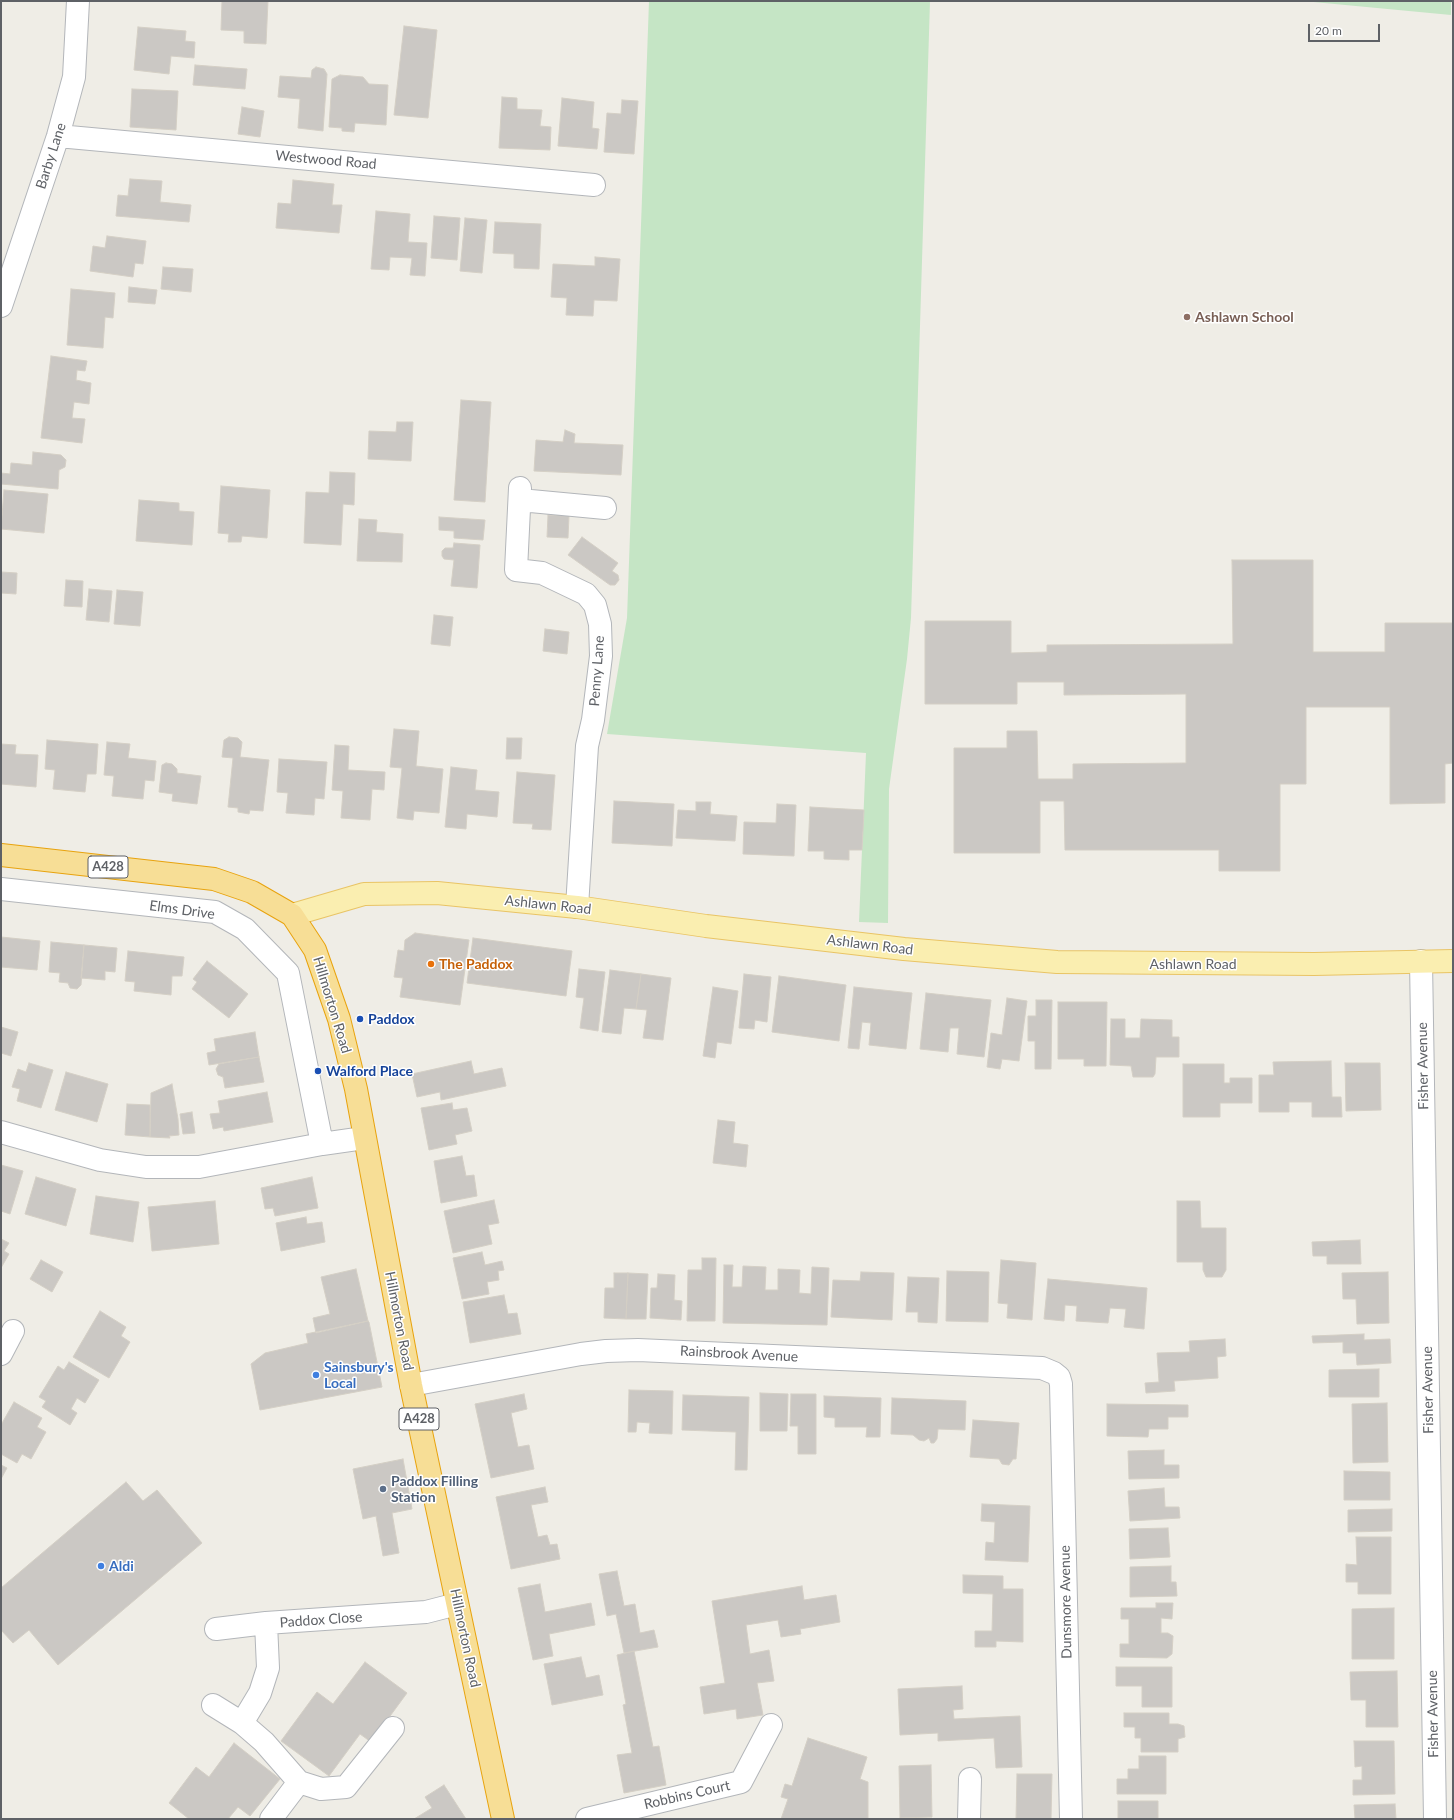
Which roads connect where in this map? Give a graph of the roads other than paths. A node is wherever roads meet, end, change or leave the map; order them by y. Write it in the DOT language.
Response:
graph roads {
  1 [pos="78,1"];
  2 [pos="58,136"];
  3 [pos="594,185"];
  4 [pos="1,306"];
  5 [pos="604,508"];
  6 [pos="1,855"];
  7 [pos="1,889"];
  8 [pos="577,907"];
  9 [pos="292,916"];
  10 [pos="1421,961"];
  11 [pos="1453,961"];
  12 [pos="1,1132"];
  13 [pos="364,1138"];
  14 [pos="322,1144"];
  15 [pos="13,1331"];
  16 [pos="1,1354"];
  17 [pos="1061,1384"];
  18 [pos="411,1385"];
  19 [pos="457,1604"];
  20 [pos="266,1623"];
  21 [pos="216,1629"];
  22 [pos="213,1704"];
  23 [pos="242,1723"];
  24 [pos="771,1725"];
  25 [pos="393,1728"];
  26 [pos="970,1779"];
  27 [pos="299,1782"];
  28 [pos="271,1819"];
  29 [pos="503,1819"];
  30 [pos="587,1819"];
  31 [pos="969,1819"];
  32 [pos="1071,1819"];
  33 [pos="1435,1819"];
  1 -- 2 [label="street, Barby Lane"];
  2 -- 3 [label="street, Westwood Road"];
  2 -- 4 [label="street, Barby Lane"];
  5 -- 8 [label="street, Penny Lane"];
  6 -- 9 [label="highway, Hillmorton Road / A428"];
  7 -- 14 [label="street, Elms Drive"];
  8 -- 9 [label="main road, Ashlawn Road"];
  8 -- 10 [label="main road, Ashlawn Road"];
  9 -- 13 [label="highway, Hillmorton Road / A428"];
  10 -- 11 [label="main road, Ashlawn Road"];
  10 -- 33 [label="street, Fisher Avenue"];
  12 -- 14 [label="street"];
  13 -- 14 [label="street"];
  13 -- 18 [label="highway, Hillmorton Road / A428"];
  15 -- 16 [label="street"];
  17 -- 18 [label="street, Rainsbrook Avenue"];
  17 -- 32 [label="street, Dunsmore Avenue"];
  18 -- 19 [label="highway, Hillmorton Road / A428"];
  19 -- 20 [label="street, Paddox Close"];
  19 -- 29 [label="highway, Hillmorton Road / A428"];
  20 -- 21 [label="street"];
  20 -- 23 [label="street, Paddox Close"];
  22 -- 23 [label="street"];
  23 -- 27 [label="street"];
  24 -- 30 [label="street, Robbins Court"];
  25 -- 27 [label="street"];
  26 -- 31 [label="street"];
  27 -- 28 [label="street"];
}
